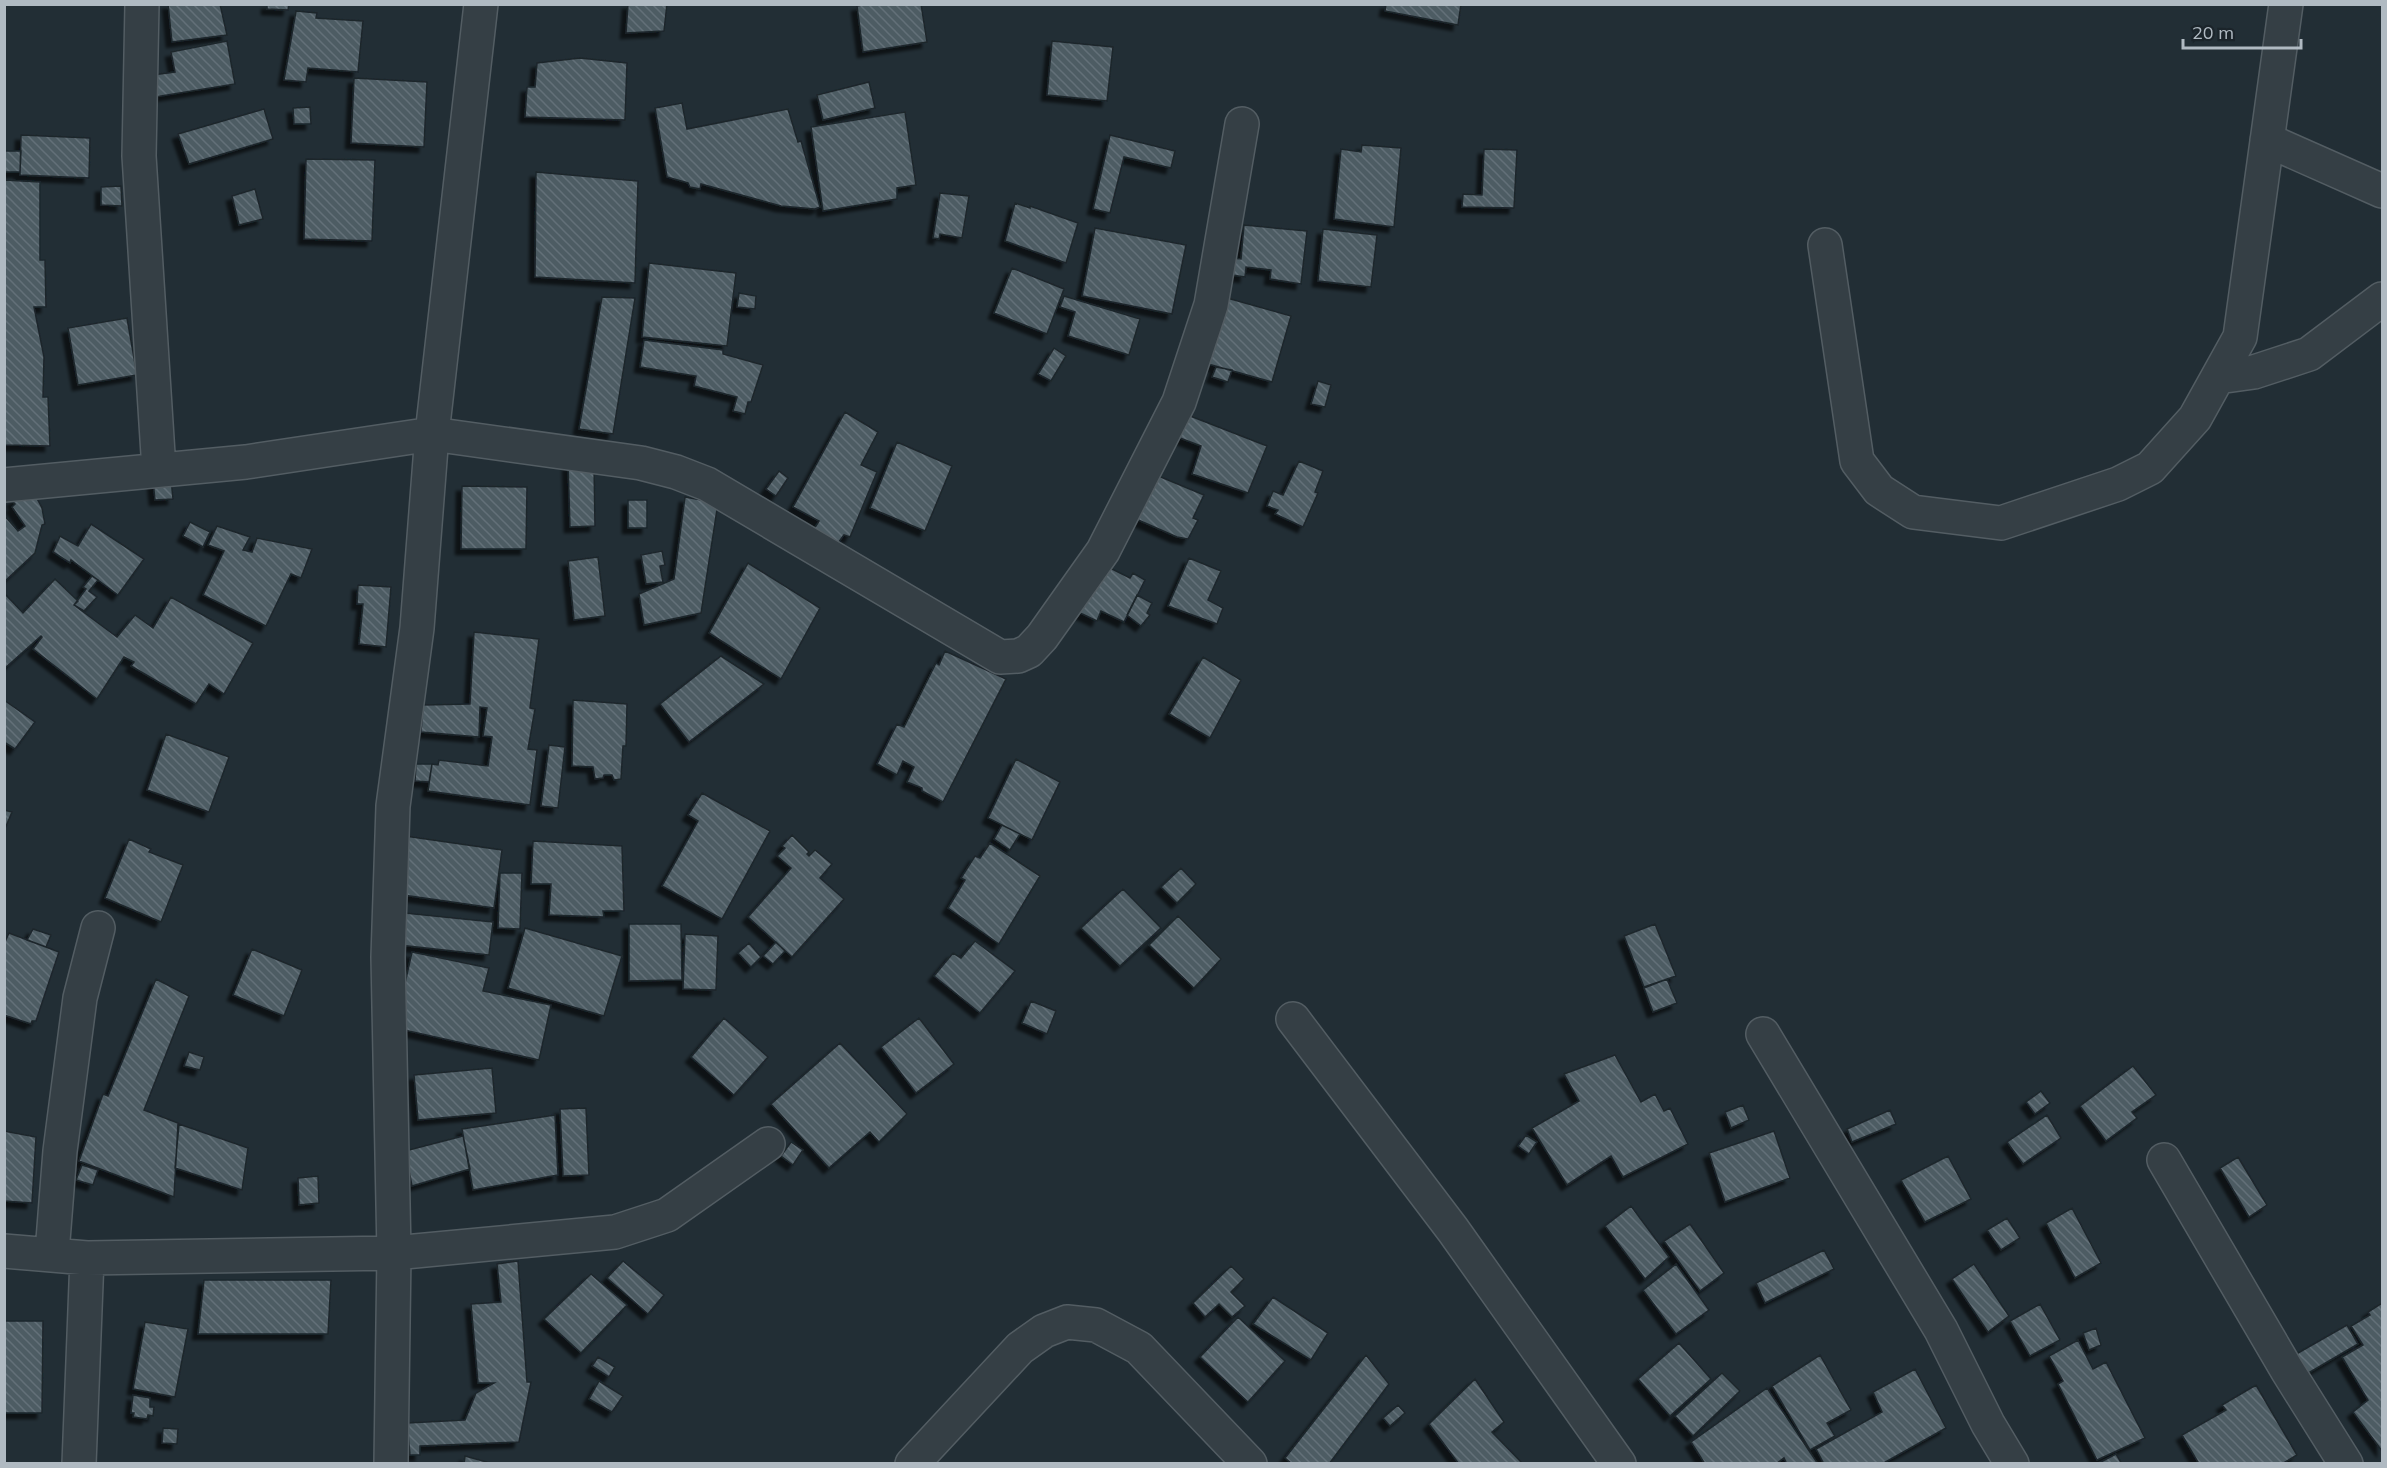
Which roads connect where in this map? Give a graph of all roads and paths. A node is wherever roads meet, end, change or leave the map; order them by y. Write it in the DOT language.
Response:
graph roads {
  1 [pos="142,4"];
  2 [pos="2286,4"];
  3 [pos="479,5"];
  4 [pos="1242,124"];
  5 [pos="2267,140"];
  6 [pos="2382,191"];
  7 [pos="1825,245"];
  8 [pos="2382,299"];
  9 [pos="2218,377"];
  10 [pos="432,434"];
  11 [pos="159,470"];
  12 [pos="4,485"];
  13 [pos="98,928"];
  14 [pos="1293,1018"];
  15 [pos="1763,1034"];
  16 [pos="768,1144"];
  17 [pos="2164,1160"];
  18 [pos="4,1251"];
  19 [pos="52,1253"];
  20 [pos="394,1253"];
  21 [pos="87,1258"];
  22 [pos="79,1464"];
  23 [pos="391,1464"];
  24 [pos="912,1464"];
  25 [pos="1250,1464"];
  26 [pos="1619,1464"];
  27 [pos="2012,1464"];
  28 [pos="2346,1464"];
  1 -- 11 [label="street"];
  2 -- 5 [label="street"];
  3 -- 10 [label="street"];
  4 -- 10 [label="street"];
  5 -- 6 [label="street"];
  5 -- 9 [label="street"];
  7 -- 9 [label="street"];
  8 -- 9 [label="street"];
  10 -- 11 [label="street"];
  10 -- 20 [label="street"];
  11 -- 12 [label="street"];
  13 -- 19 [label="street"];
  14 -- 26 [label="street"];
  15 -- 27 [label="street"];
  16 -- 20 [label="street"];
  17 -- 28 [label="street"];
  18 -- 19 [label="street"];
  19 -- 21 [label="street"];
  20 -- 21 [label="street"];
  20 -- 23 [label="street"];
  21 -- 22 [label="street"];
  24 -- 25 [label="street"];
}
